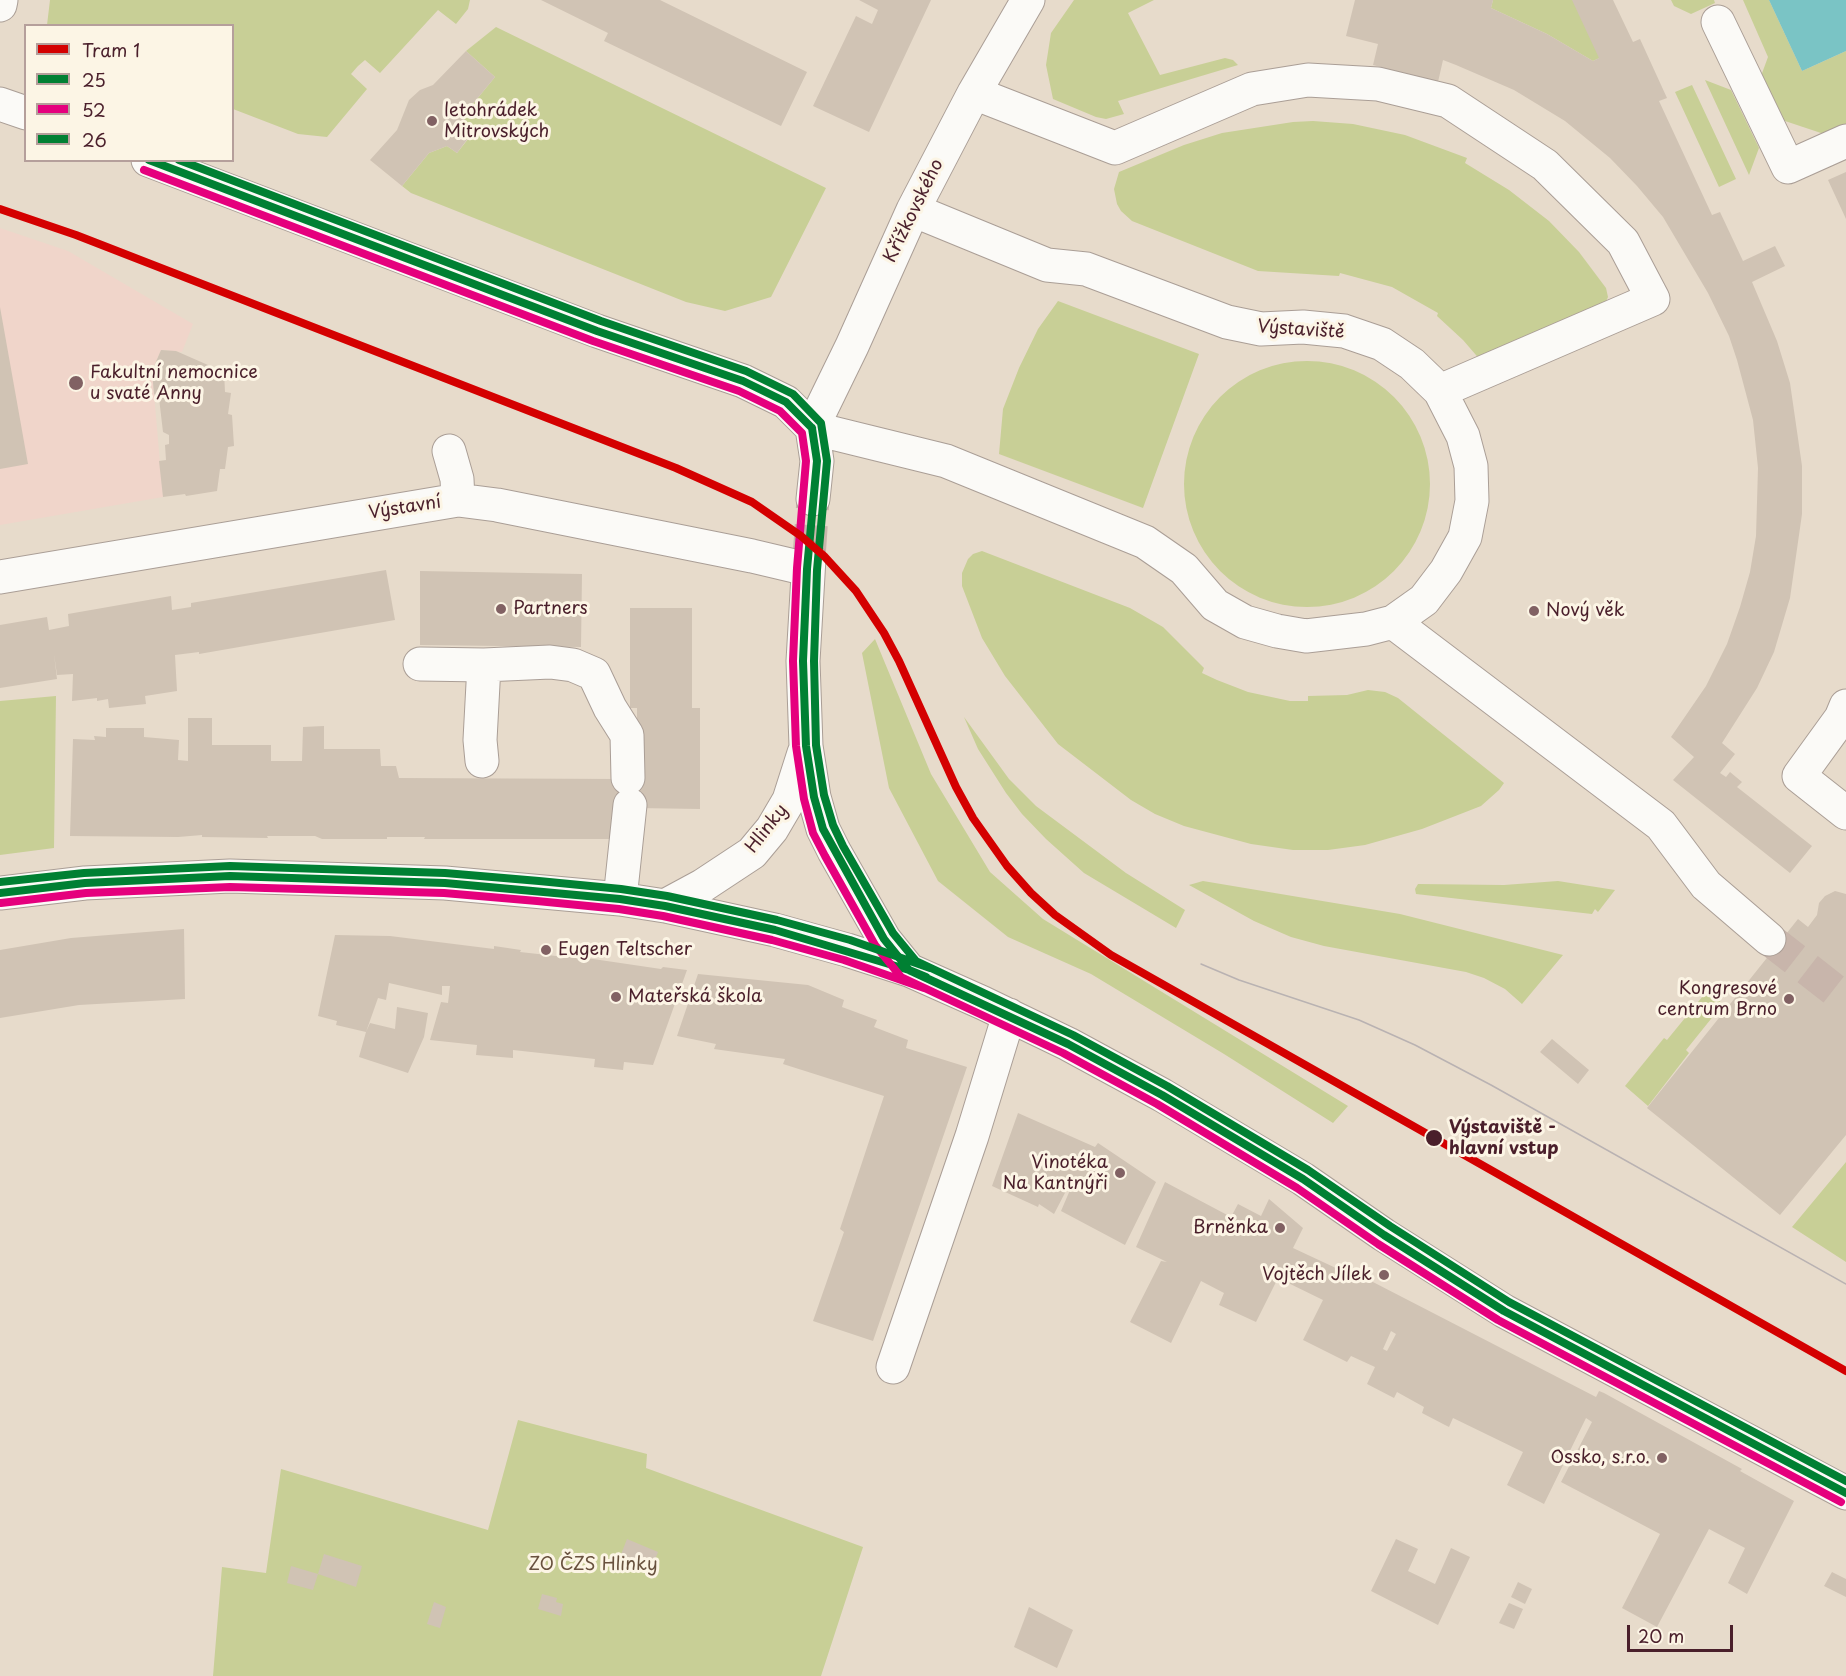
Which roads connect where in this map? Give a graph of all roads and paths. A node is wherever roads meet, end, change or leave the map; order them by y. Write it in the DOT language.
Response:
graph roads {
  1 [pos="1,0"];
  2 [pos="1028,0"];
  3 [pos="0,5"];
  4 [pos="1718,22"];
  5 [pos="974,93"];
  6 [pos="0,104"];
  7 [pos="24,112"];
  8 [pos="1846,141"];
  9 [pos="153,162"];
  10 [pos="913,210"];
  11 [pos="1440,391"];
  12 [pos="812,428"];
  13 [pos="449,451"];
  14 [pos="813,499"];
  15 [pos="458,500"];
  16 [pos="0,577"];
  17 [pos="1393,622"];
  18 [pos="420,664"];
  19 [pos="484,665"];
  20 [pos="1844,715"];
  21 [pos="806,746"];
  22 [pos="482,761"];
  23 [pos="1846,813"];
  24 [pos="0,893"];
  25 [pos="620,899"];
  26 [pos="665,906"];
  27 [pos="1769,939"];
  28 [pos="909,970"];
  29 [pos="1009,1015"];
  30 [pos="893,1367"];
  31 [pos="1846,1493"];
  1 -- 3 [label="street"];
  2 -- 5 [label="street, Křížkovského"];
  4 -- 8 [label="street"];
  5 -- 10 [label="street, Křížkovského"];
  5 -- 11 [label="street"];
  6 -- 7 [label="street"];
  9 -- 12 [label="street"];
  10 -- 11 [label="street, Výstaviště"];
  10 -- 12 [label="street, Křížkovského"];
  11 -- 17 [label="street, Výstaviště"];
  12 -- 14 [label="street"];
  12 -- 17 [label="street, Výstaviště"];
  13 -- 15 [label="street"];
  15 -- 16 [label="street, Výstavní"];
  15 -- 21 [label="street, Výstavní"];
  17 -- 27 [label="street"];
  18 -- 19 [label="street"];
  19 -- 22 [label="street"];
  19 -- 25 [label="street"];
  20 -- 23 [label="street"];
  21 -- 26 [label="street, Hlinky"];
  21 -- 28 [label="street, Výstavní"];
  24 -- 25 [label="street"];
  25 -- 26 [label="street"];
  26 -- 28 [label="street"];
  28 -- 29 [label="street"];
  29 -- 30 [label="street"];
  29 -- 31 [label="street"];
}
